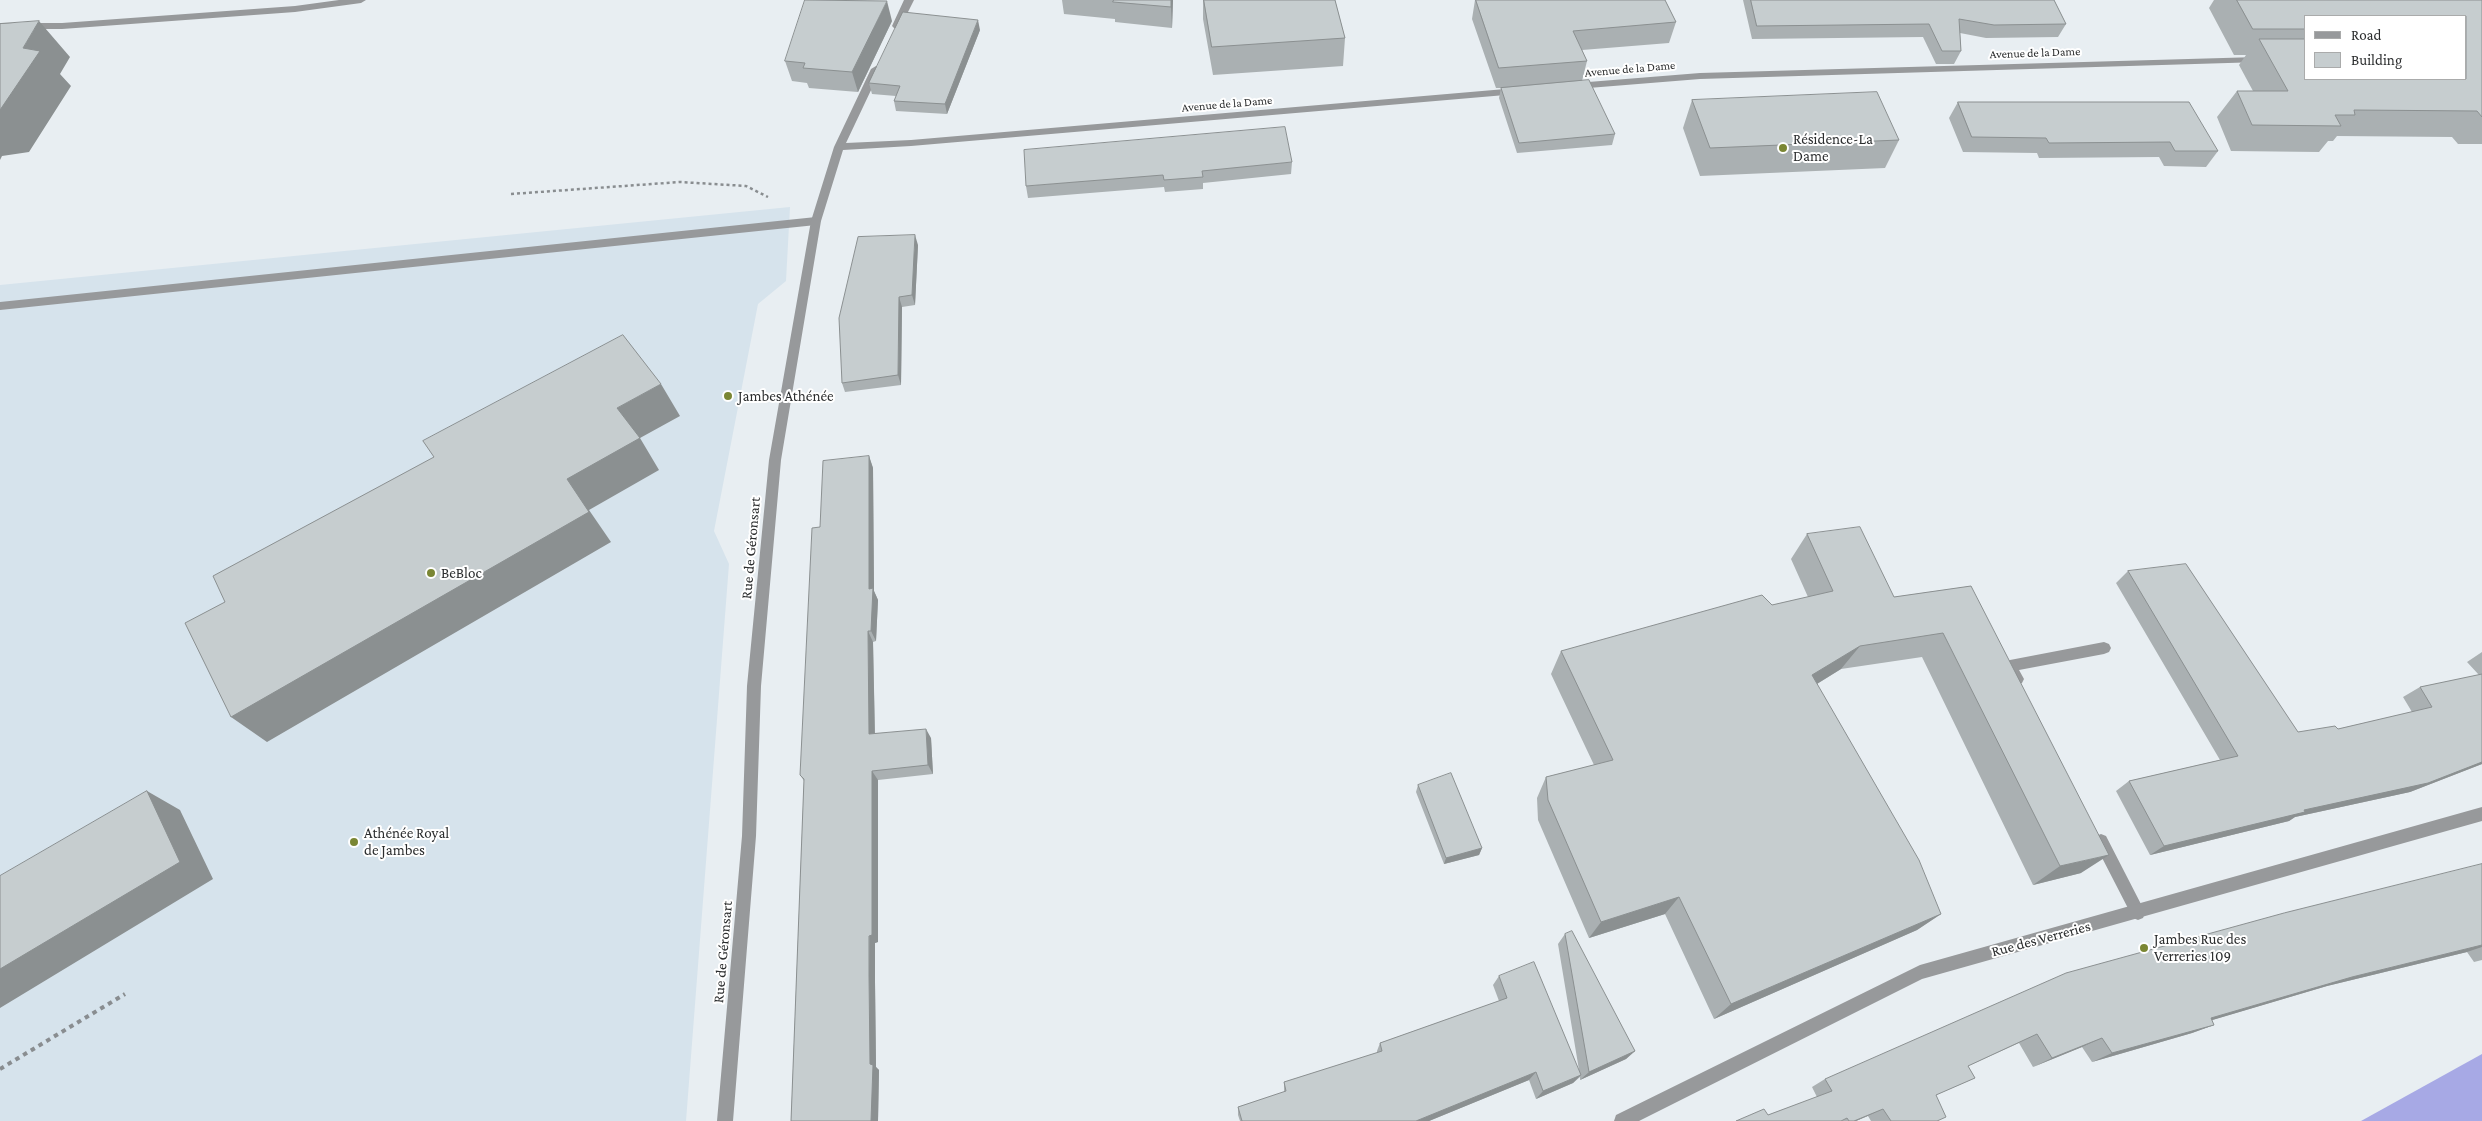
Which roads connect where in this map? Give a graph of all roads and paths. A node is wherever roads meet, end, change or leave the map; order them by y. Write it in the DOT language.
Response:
graph roads {
  1 [pos="361,0"];
  2 [pos="909,0"];
  3 [pos="0,26"];
  4 [pos="893,35"];
  5 [pos="880,60"];
  6 [pos="2266,60"];
  7 [pos="1562,88"];
  8 [pos="1532,90"];
  9 [pos="839,147"];
  10 [pos="511,194"];
  11 [pos="816,221"];
  12 [pos="0,306"];
  13 [pos="2104,648"];
  14 [pos="2024,693"];
  15 [pos="2482,814"];
  16 [pos="2092,825"];
  17 [pos="2138,912"];
  18 [pos="125,994"];
  19 [pos="0,1069"];
  20 [pos="725,1121"];
  21 [pos="1622,1121"];
  1 -- 3 [label="street"];
  2 -- 4 [label="street"];
  5 -- 9 [label="street, Rue de Géronsart"];
  6 -- 7 [label="street, Avenue de la Dame"];
  8 -- 9 [label="street, Avenue de la Dame"];
  9 -- 11 [label="street, Rue de Géronsart"];
  10 -- 11 [label="path"];
  11 -- 12 [label="street"];
  11 -- 20 [label="street, Rue de Géronsart"];
  13 -- 14 [label="street"];
  15 -- 17 [label="street, Rue des Verreries"];
  16 -- 17 [label="street"];
  17 -- 21 [label="street, Rue des Verreries"];
  18 -- 19 [label="path"];
}
